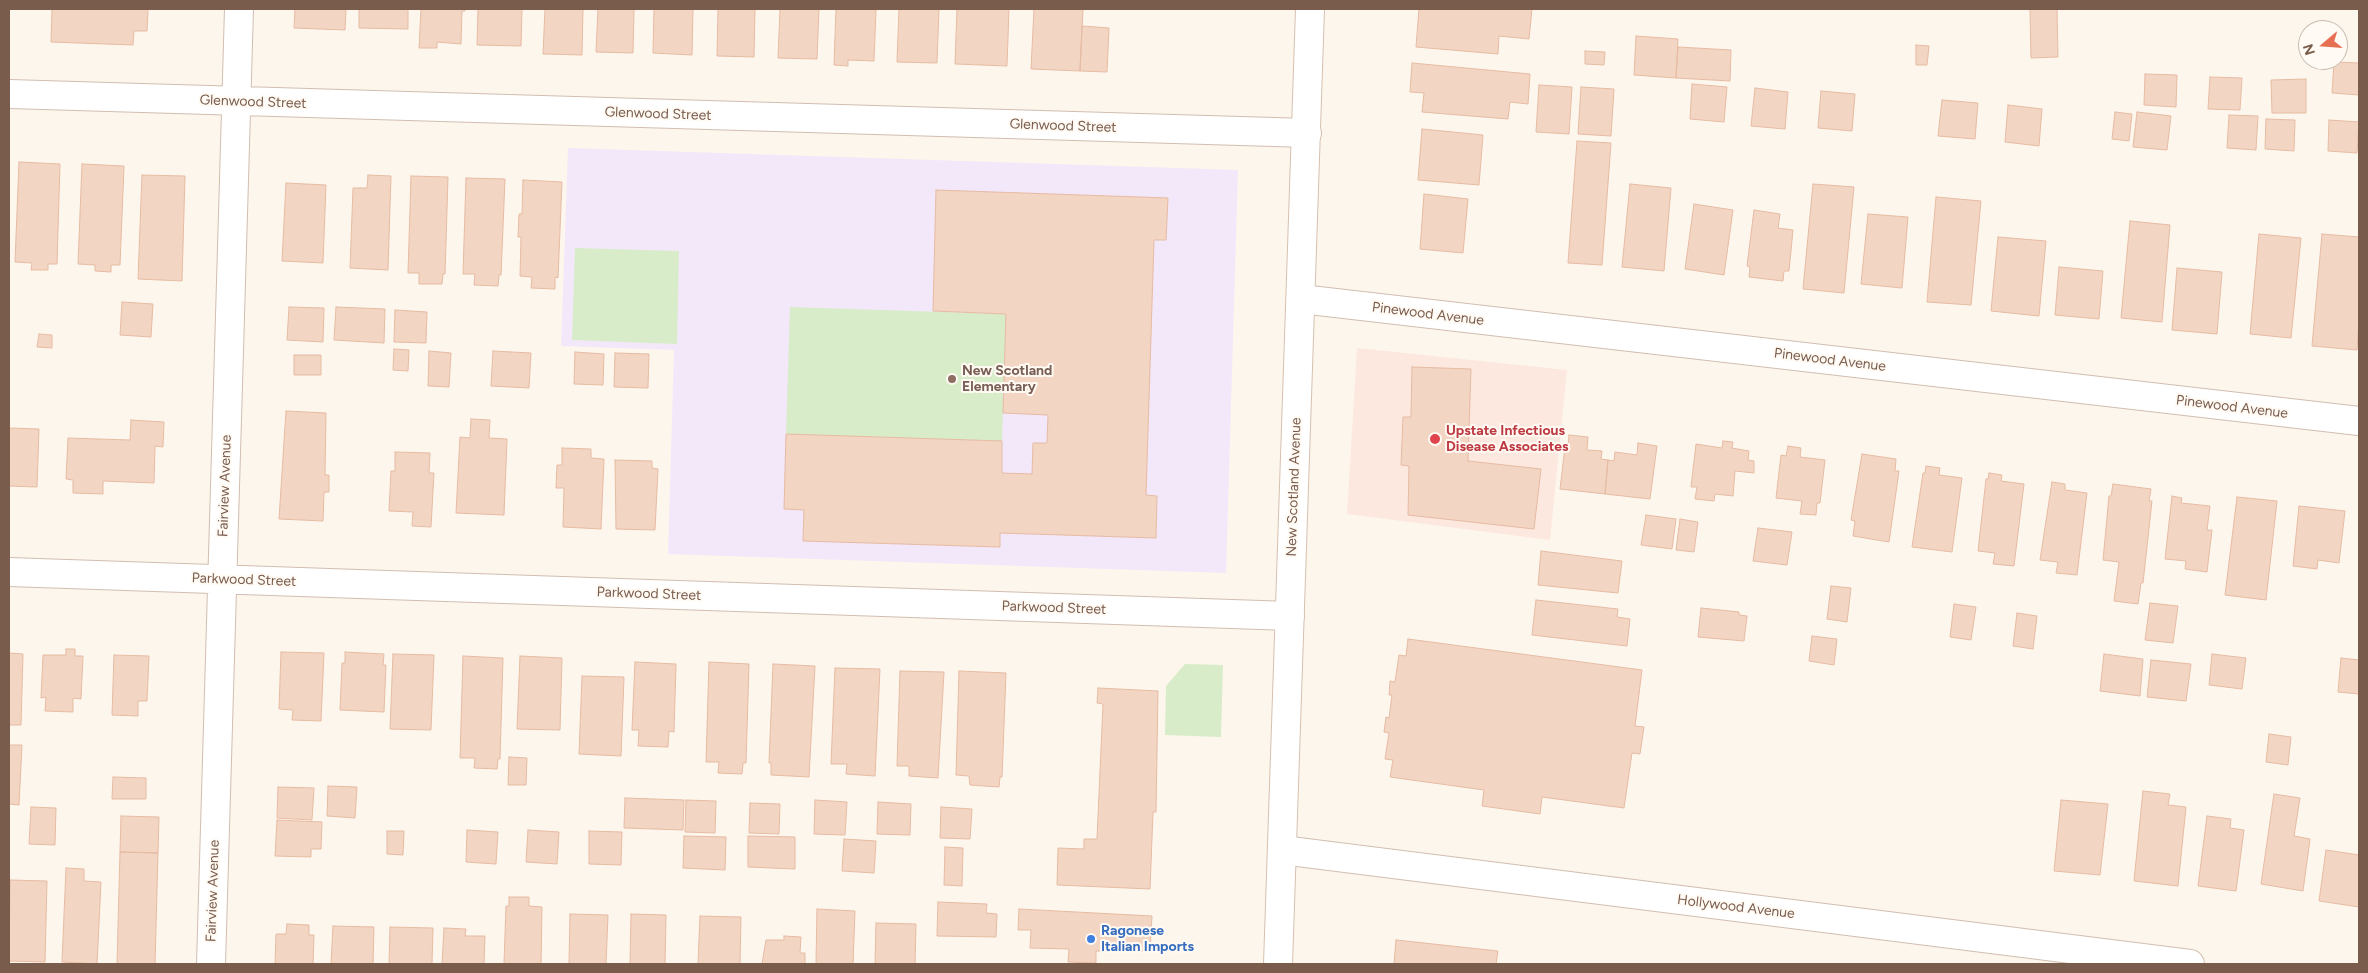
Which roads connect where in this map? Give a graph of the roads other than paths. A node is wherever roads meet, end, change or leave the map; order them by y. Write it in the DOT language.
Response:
graph roads {
  1 [pos="240,9"];
  2 [pos="1310,9"];
  3 [pos="9,94"];
  4 [pos="238,102"];
  5 [pos="1307,133"];
  6 [pos="1301,298"];
  7 [pos="2359,421"];
  8 [pos="9,572"];
  9 [pos="222,579"];
  10 [pos="1290,616"];
  11 [pos="1282,850"];
  12 [pos="211,964"];
  13 [pos="1278,964"];
  14 [pos="2190,964"];
  1 -- 4 [label="street, Fairview Avenue"];
  2 -- 5 [label="street, New Scotland Avenue"];
  3 -- 4 [label="street, Glenwood Street"];
  4 -- 5 [label="street, Glenwood Street"];
  4 -- 9 [label="street, Fairview Avenue"];
  5 -- 6 [label="street, New Scotland Avenue"];
  6 -- 7 [label="street, Pinewood Avenue"];
  6 -- 10 [label="street, New Scotland Avenue"];
  8 -- 9 [label="street, Parkwood Street"];
  9 -- 10 [label="street, Parkwood Street"];
  9 -- 12 [label="street, Fairview Avenue"];
  10 -- 11 [label="street, New Scotland Avenue"];
  11 -- 13 [label="street, New Scotland Avenue"];
  11 -- 14 [label="street, Hollywood Avenue"];
}
